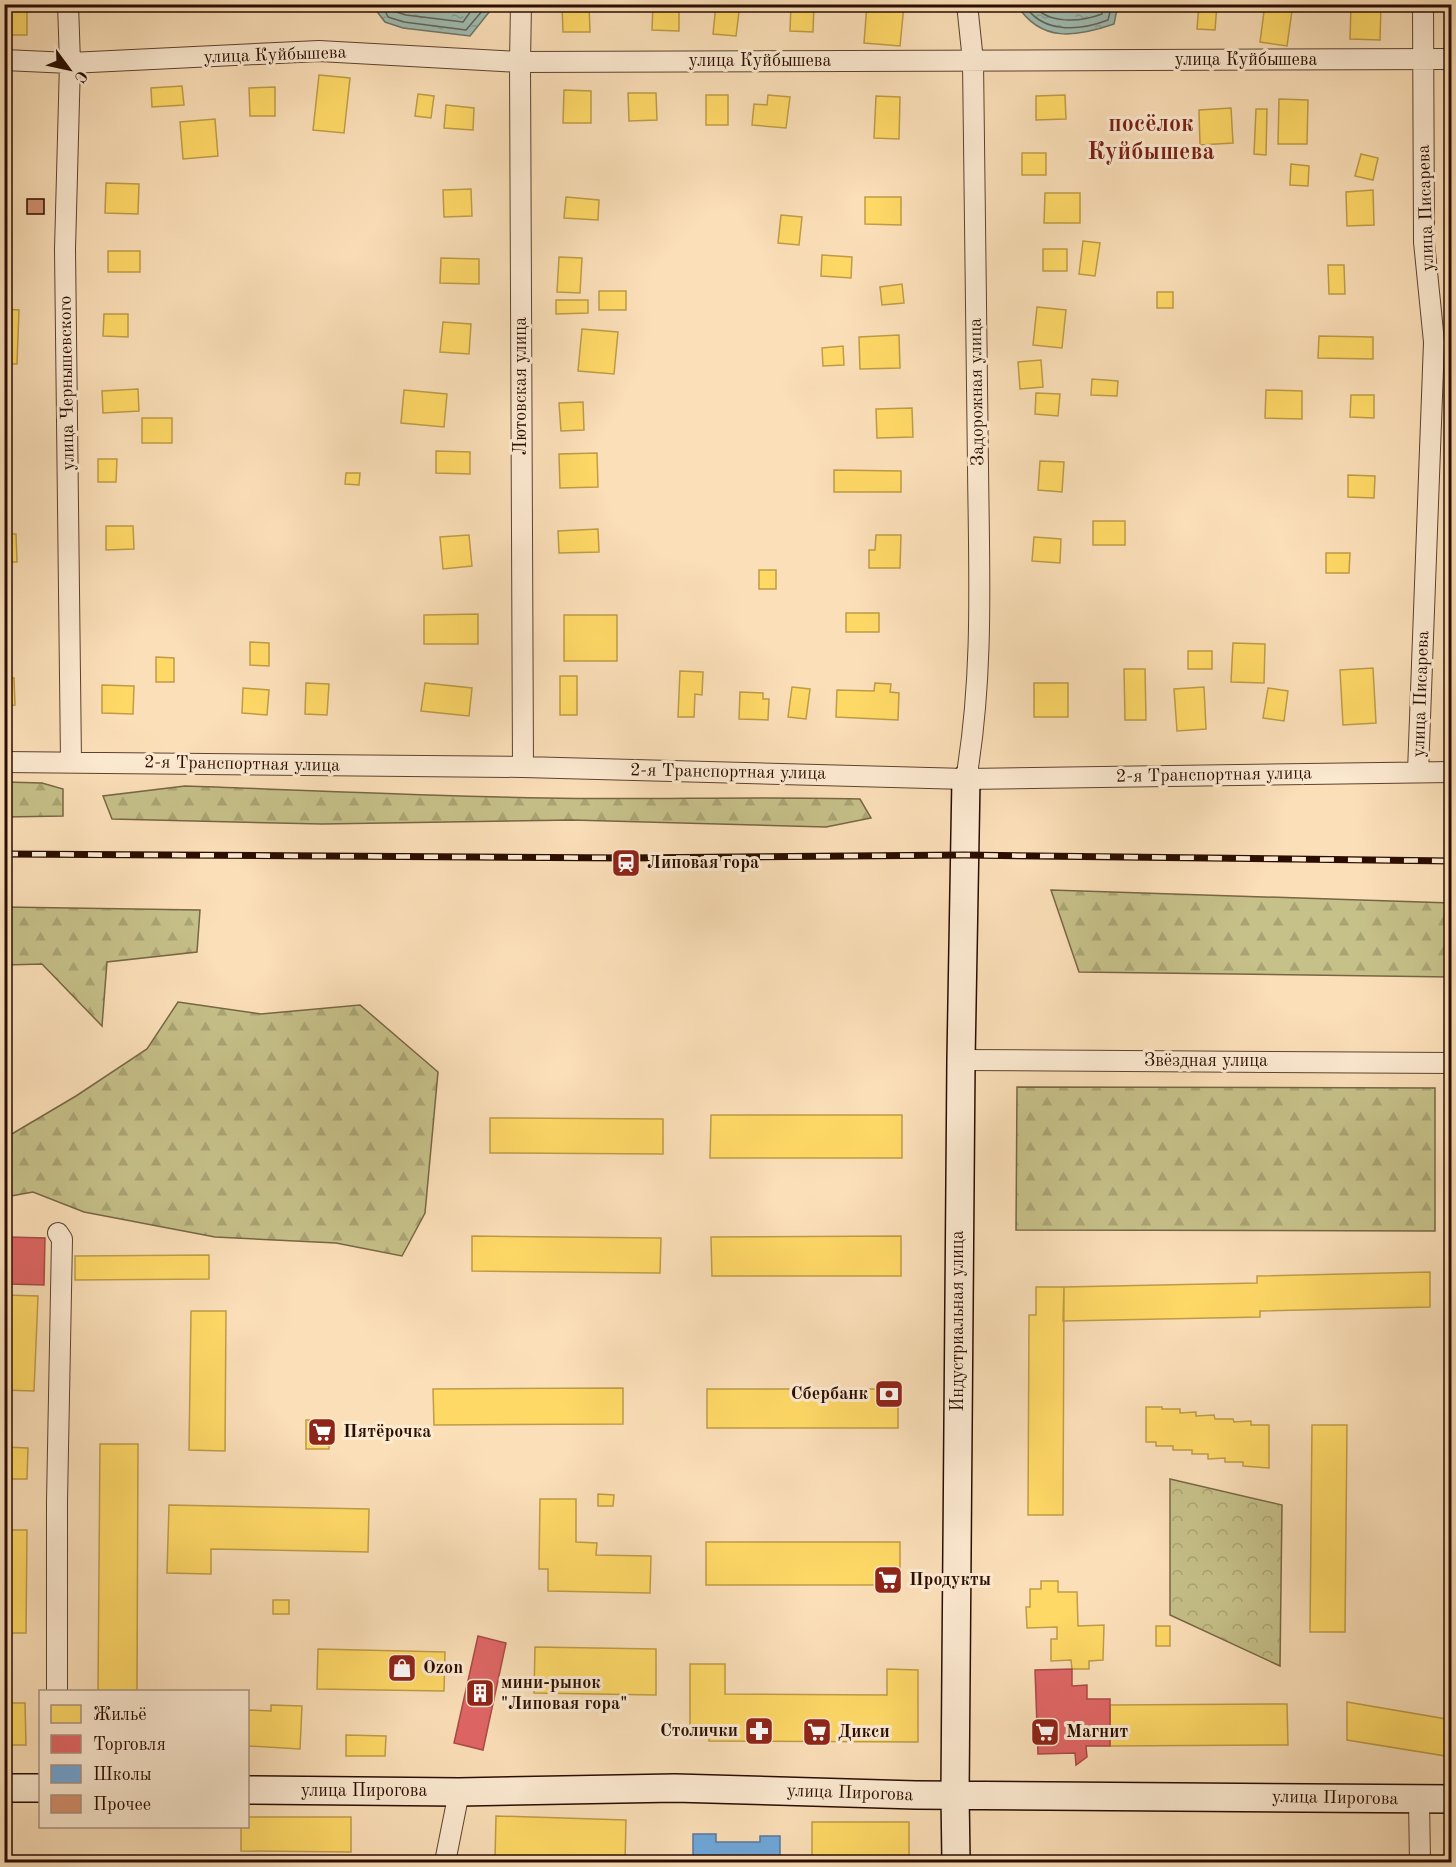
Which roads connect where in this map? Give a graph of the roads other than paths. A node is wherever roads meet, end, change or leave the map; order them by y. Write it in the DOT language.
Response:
graph roads {
  1 [pos="69,4"];
  2 [pos="521,4"];
  3 [pos="967,4"];
  4 [pos="1423,4"];
  5 [pos="1423,59"];
  6 [pos="1452,59"];
  7 [pos="4,60"];
  8 [pos="973,61"];
  9 [pos="520,62"];
  10 [pos="70,63"];
  11 [pos="1443,342"];
  12 [pos="4,762"];
  13 [pos="71,762"];
  14 [pos="523,767"];
  15 [pos="1452,771"];
  16 [pos="1418,772"];
  17 [pos="966,778"];
  18 [pos="961,1060"];
  19 [pos="1452,1063"];
  20 [pos="58,1233"];
  21 [pos="57,1690"];
  22 [pos="4,1788"];
  23 [pos="39,1788"];
  24 [pos="249,1790"];
  25 [pos="459,1792"];
  26 [pos="955,1794"];
  27 [pos="1419,1799"];
  28 [pos="1452,1799"];
  29 [pos="445,1863"];
  30 [pos="956,1863"];
  31 [pos="1420,1863"];
  1 -- 10 [label="street, улица Чернышевского"];
  2 -- 9 [label="street, Лютовская улица"];
  3 -- 8 [label="street, Задорожная улица"];
  4 -- 5 [label="street, улица Писарева"];
  5 -- 6 [label="street, улица Куйбышева"];
  5 -- 8 [label="street, улица Куйбышева"];
  5 -- 11 [label="street, улица Писарева"];
  7 -- 10 [label="street, улица Куйбышева"];
  8 -- 9 [label="street, улица Куйбышева"];
  8 -- 17 [label="street, Задорожная улица"];
  9 -- 10 [label="street, улица Куйбышева"];
  9 -- 14 [label="street, Лютовская улица"];
  10 -- 13 [label="street, улица Чернышевского"];
  11 -- 16 [label="street, улица Писарева"];
  12 -- 13 [label="street, 2-я Транспортная улица"];
  13 -- 14 [label="street, 2-я Транспортная улица"];
  14 -- 17 [label="street, 2-я Транспортная улица"];
  15 -- 16 [label="street, 2-я Транспортная улица"];
  16 -- 17 [label="street, 2-я Транспортная улица"];
  17 -- 18 [label="street, Индустриальная улица"];
  18 -- 19 [label="street, Звёздная улица"];
  18 -- 26 [label="street, Индустриальная улица"];
  20 -- 21 [label="street"];
  22 -- 23 [label="street"];
  24 -- 25 [label="street, улица Пирогова"];
  25 -- 26 [label="street, улица Пирогова"];
  25 -- 29 [label="street"];
  26 -- 27 [label="street, улица Пирогова"];
  26 -- 30 [label="street, Индустриальная улица"];
  27 -- 28 [label="street, улица Пирогова"];
  27 -- 31 [label="street"];
}
